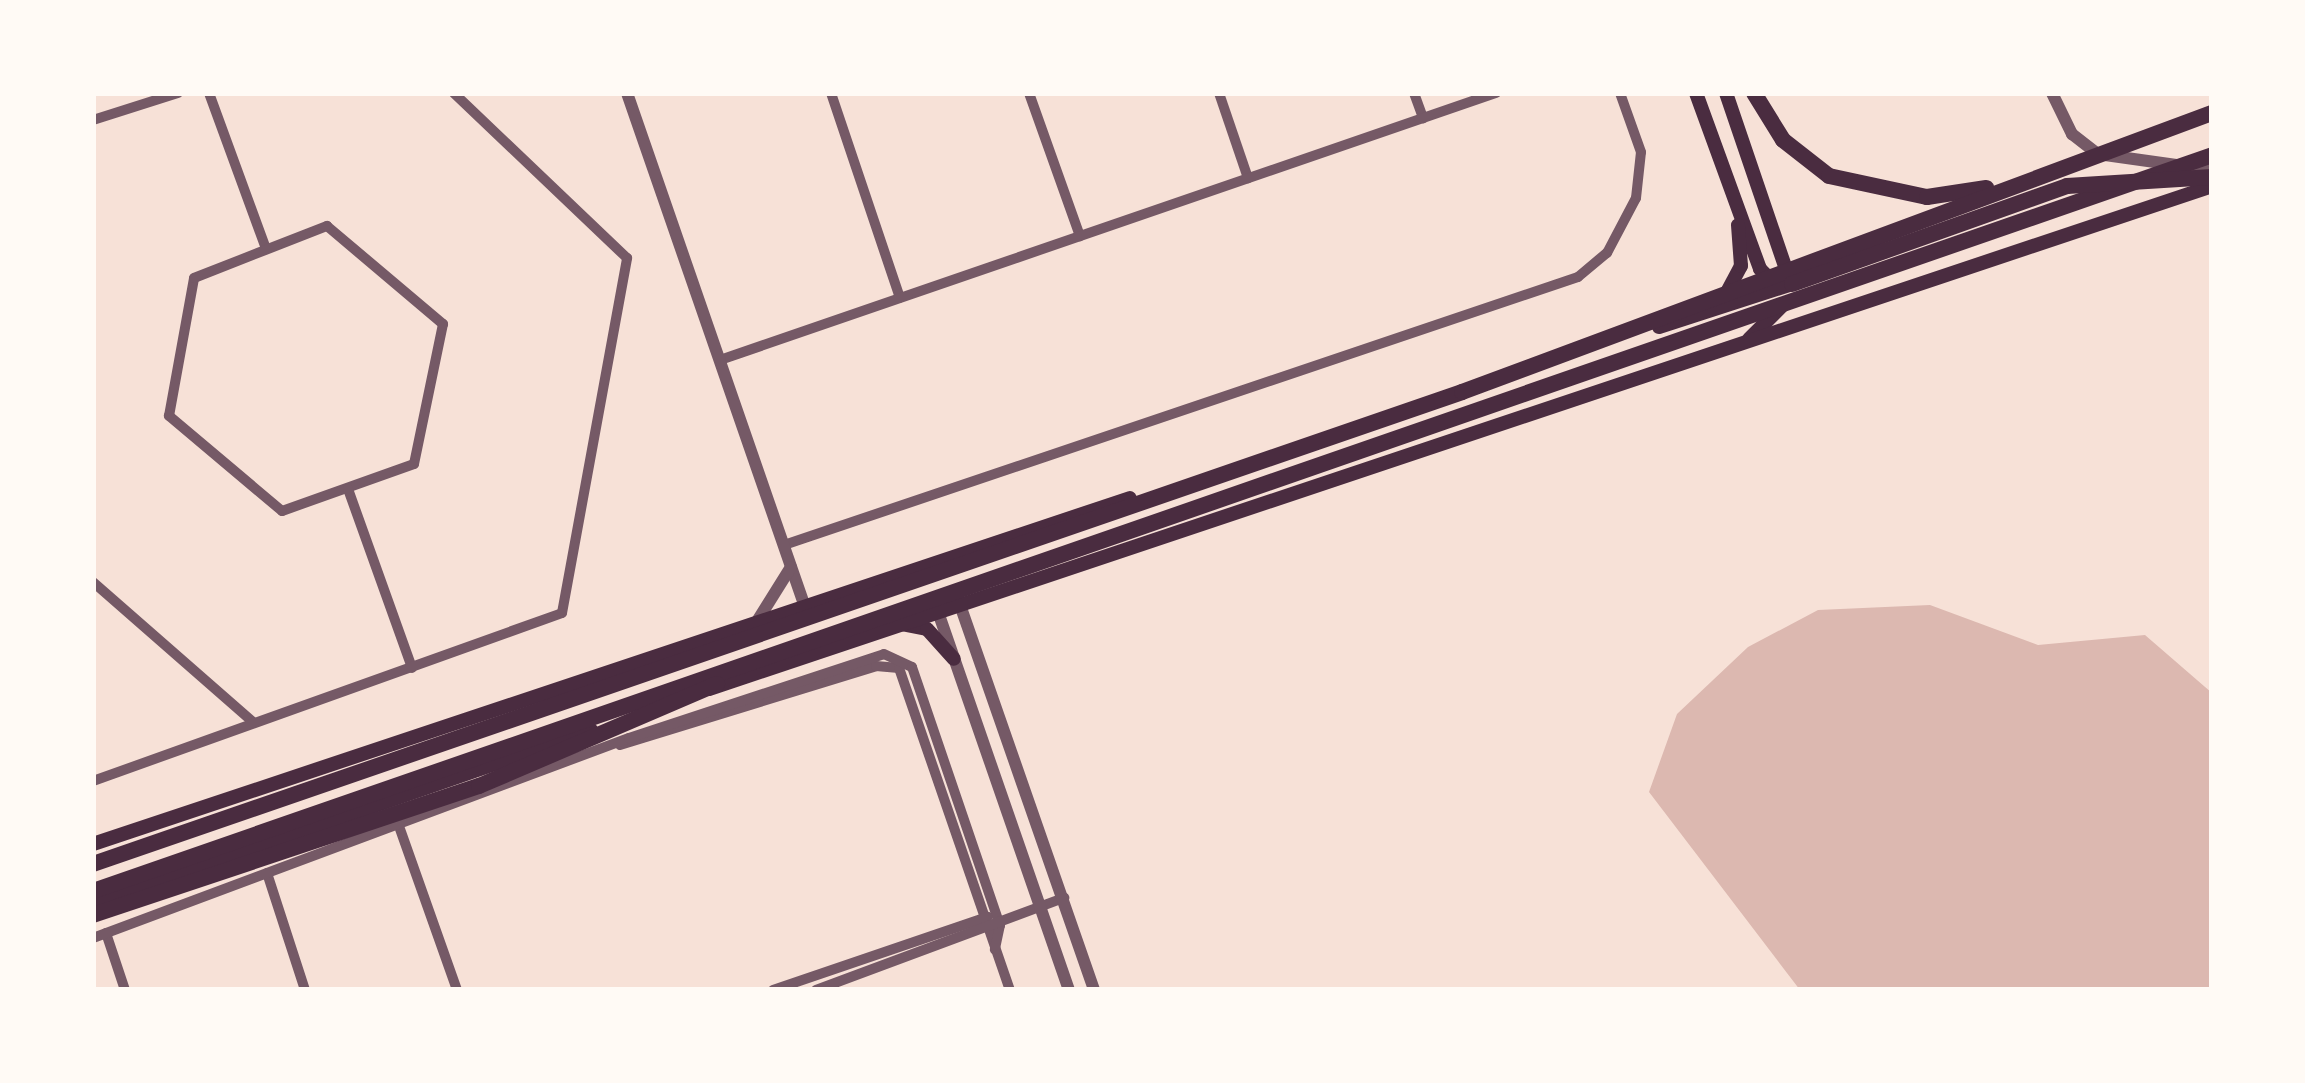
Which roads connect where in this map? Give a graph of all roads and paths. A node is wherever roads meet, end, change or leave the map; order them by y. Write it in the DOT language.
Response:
graph roads {
  1 [pos="178,93"];
  2 [pos="200,93"];
  3 [pos="454,93"];
  4 [pos="627,93"];
  5 [pos="831,93"];
  6 [pos="1028,93"];
  7 [pos="1219,93"];
  8 [pos="1414,93"];
  9 [pos="1496,93"];
  10 [pos="1620,93"];
  11 [pos="1696,93"];
  12 [pos="1726,93"];
  13 [pos="1754,93"];
  14 [pos="2052,93"];
  15 [pos="210,99"];
  16 [pos="2212,113"];
  17 [pos="1423,118"];
  18 [pos="93,120"];
  19 [pos="2212,155"];
  20 [pos="2068,162"];
  21 [pos="1248,178"];
  22 [pos="2212,178"];
  23 [pos="1737,208"];
  24 [pos="1080,236"];
  25 [pos="266,248"];
  26 [pos="1792,284"];
  27 [pos="901,298"];
  28 [pos="1711,310"];
  29 [pos="1745,342"];
  30 [pos="720,360"];
  31 [pos="347,489"];
  32 [pos="784,545"];
  33 [pos="946,557"];
  34 [pos="791,567"];
  35 [pos="933,572"];
  36 [pos="93,582"];
  37 [pos="958,602"];
  38 [pos="805,607"];
  39 [pos="937,609"];
  40 [pos="755,624"];
  41 [pos="896,624"];
  42 [pos="828,635"];
  43 [pos="706,640"];
  44 [pos="953,659"];
  45 [pos="412,668"];
  46 [pos="253,722"];
  47 [pos="93,781"];
  48 [pos="355,813"];
  49 [pos="400,829"];
  50 [pos="366,841"];
  51 [pos="93,844"];
  52 [pos="93,864"];
  53 [pos="267,873"];
  54 [pos="93,890"];
  55 [pos="1064,898"];
  56 [pos="93,904"];
  57 [pos="1040,907"];
  58 [pos="93,914"];
  59 [pos="992,922"];
  60 [pos="106,933"];
  61 [pos="93,938"];
  62 [pos="834,981"];
  63 [pos="125,990"];
  64 [pos="305,990"];
  65 [pos="457,990"];
  66 [pos="773,990"];
  67 [pos="816,990"];
  68 [pos="1010,990"];
  69 [pos="1069,990"];
  70 [pos="1094,990"];
  1 -- 18 [label="street"];
  2 -- 15 [label="street"];
  3 -- 45 [label="street"];
  4 -- 30 [label="street"];
  5 -- 27 [label="street"];
  6 -- 24 [label="street"];
  7 -- 21 [label="street"];
  8 -- 17 [label="street"];
  9 -- 17 [label="street"];
  10 -- 32 [label="street"];
  11 -- 23 [label="main road"];
  12 -- 26 [label="main road"];
  13 -- 20 [label="main road"];
  14 -- 22 [label="street"];
  15 -- 25 [label="street"];
  16 -- 20 [label="main road"];
  17 -- 21 [label="street"];
  19 -- 42 [label="main road"];
  20 -- 52 [label="main road"];
  21 -- 24 [label="street"];
  22 -- 26 [label="main road"];
  22 -- 29 [label="main road"];
  23 -- 26 [label="main road"];
  23 -- 28 [label="main road"];
  24 -- 27 [label="street"];
  25 -- 31 [label="street"];
  25 -- 31 [label="street"];
  26 -- 28 [label="main road"];
  26 -- 29 [label="main road"];
  27 -- 30 [label="street"];
  28 -- 33 [label="main road"];
  29 -- 37 [label="main road"];
  30 -- 32 [label="street"];
  31 -- 45 [label="street"];
  32 -- 34 [label="street"];
  33 -- 35 [label="main road"];
  33 -- 38 [label="main road"];
  34 -- 38 [label="street"];
  34 -- 40 [label="street"];
  35 -- 37 [label="main road"];
  35 -- 39 [label="main road"];
  35 -- 43 [label="main road"];
  36 -- 46 [label="street"];
  37 -- 39 [label="main road"];
  37 -- 55 [label="street"];
  38 -- 40 [label="main road"];
  39 -- 41 [label="main road"];
  39 -- 44 [label="street"];
  40 -- 43 [label="main road"];
  41 -- 44 [label="main road"];
  41 -- 48 [label="main road"];
  42 -- 54 [label="main road"];
  42 -- 58 [label="main road"];
  43 -- 51 [label="main road"];
  44 -- 57 [label="street"];
  45 -- 46 [label="street"];
  46 -- 47 [label="street"];
  48 -- 50 [label="street"];
  48 -- 56 [label="main road"];
  49 -- 50 [label="street"];
  49 -- 59 [label="street"];
  49 -- 65 [label="street"];
  50 -- 53 [label="street"];
  53 -- 60 [label="street"];
  53 -- 64 [label="street"];
  55 -- 57 [label="street"];
  55 -- 70 [label="street"];
  57 -- 59 [label="street"];
  57 -- 69 [label="street"];
  59 -- 62 [label="street"];
  59 -- 68 [label="street"];
  60 -- 61 [label="street"];
  60 -- 63 [label="street"];
  62 -- 66 [label="street"];
  62 -- 67 [label="street"];
}
